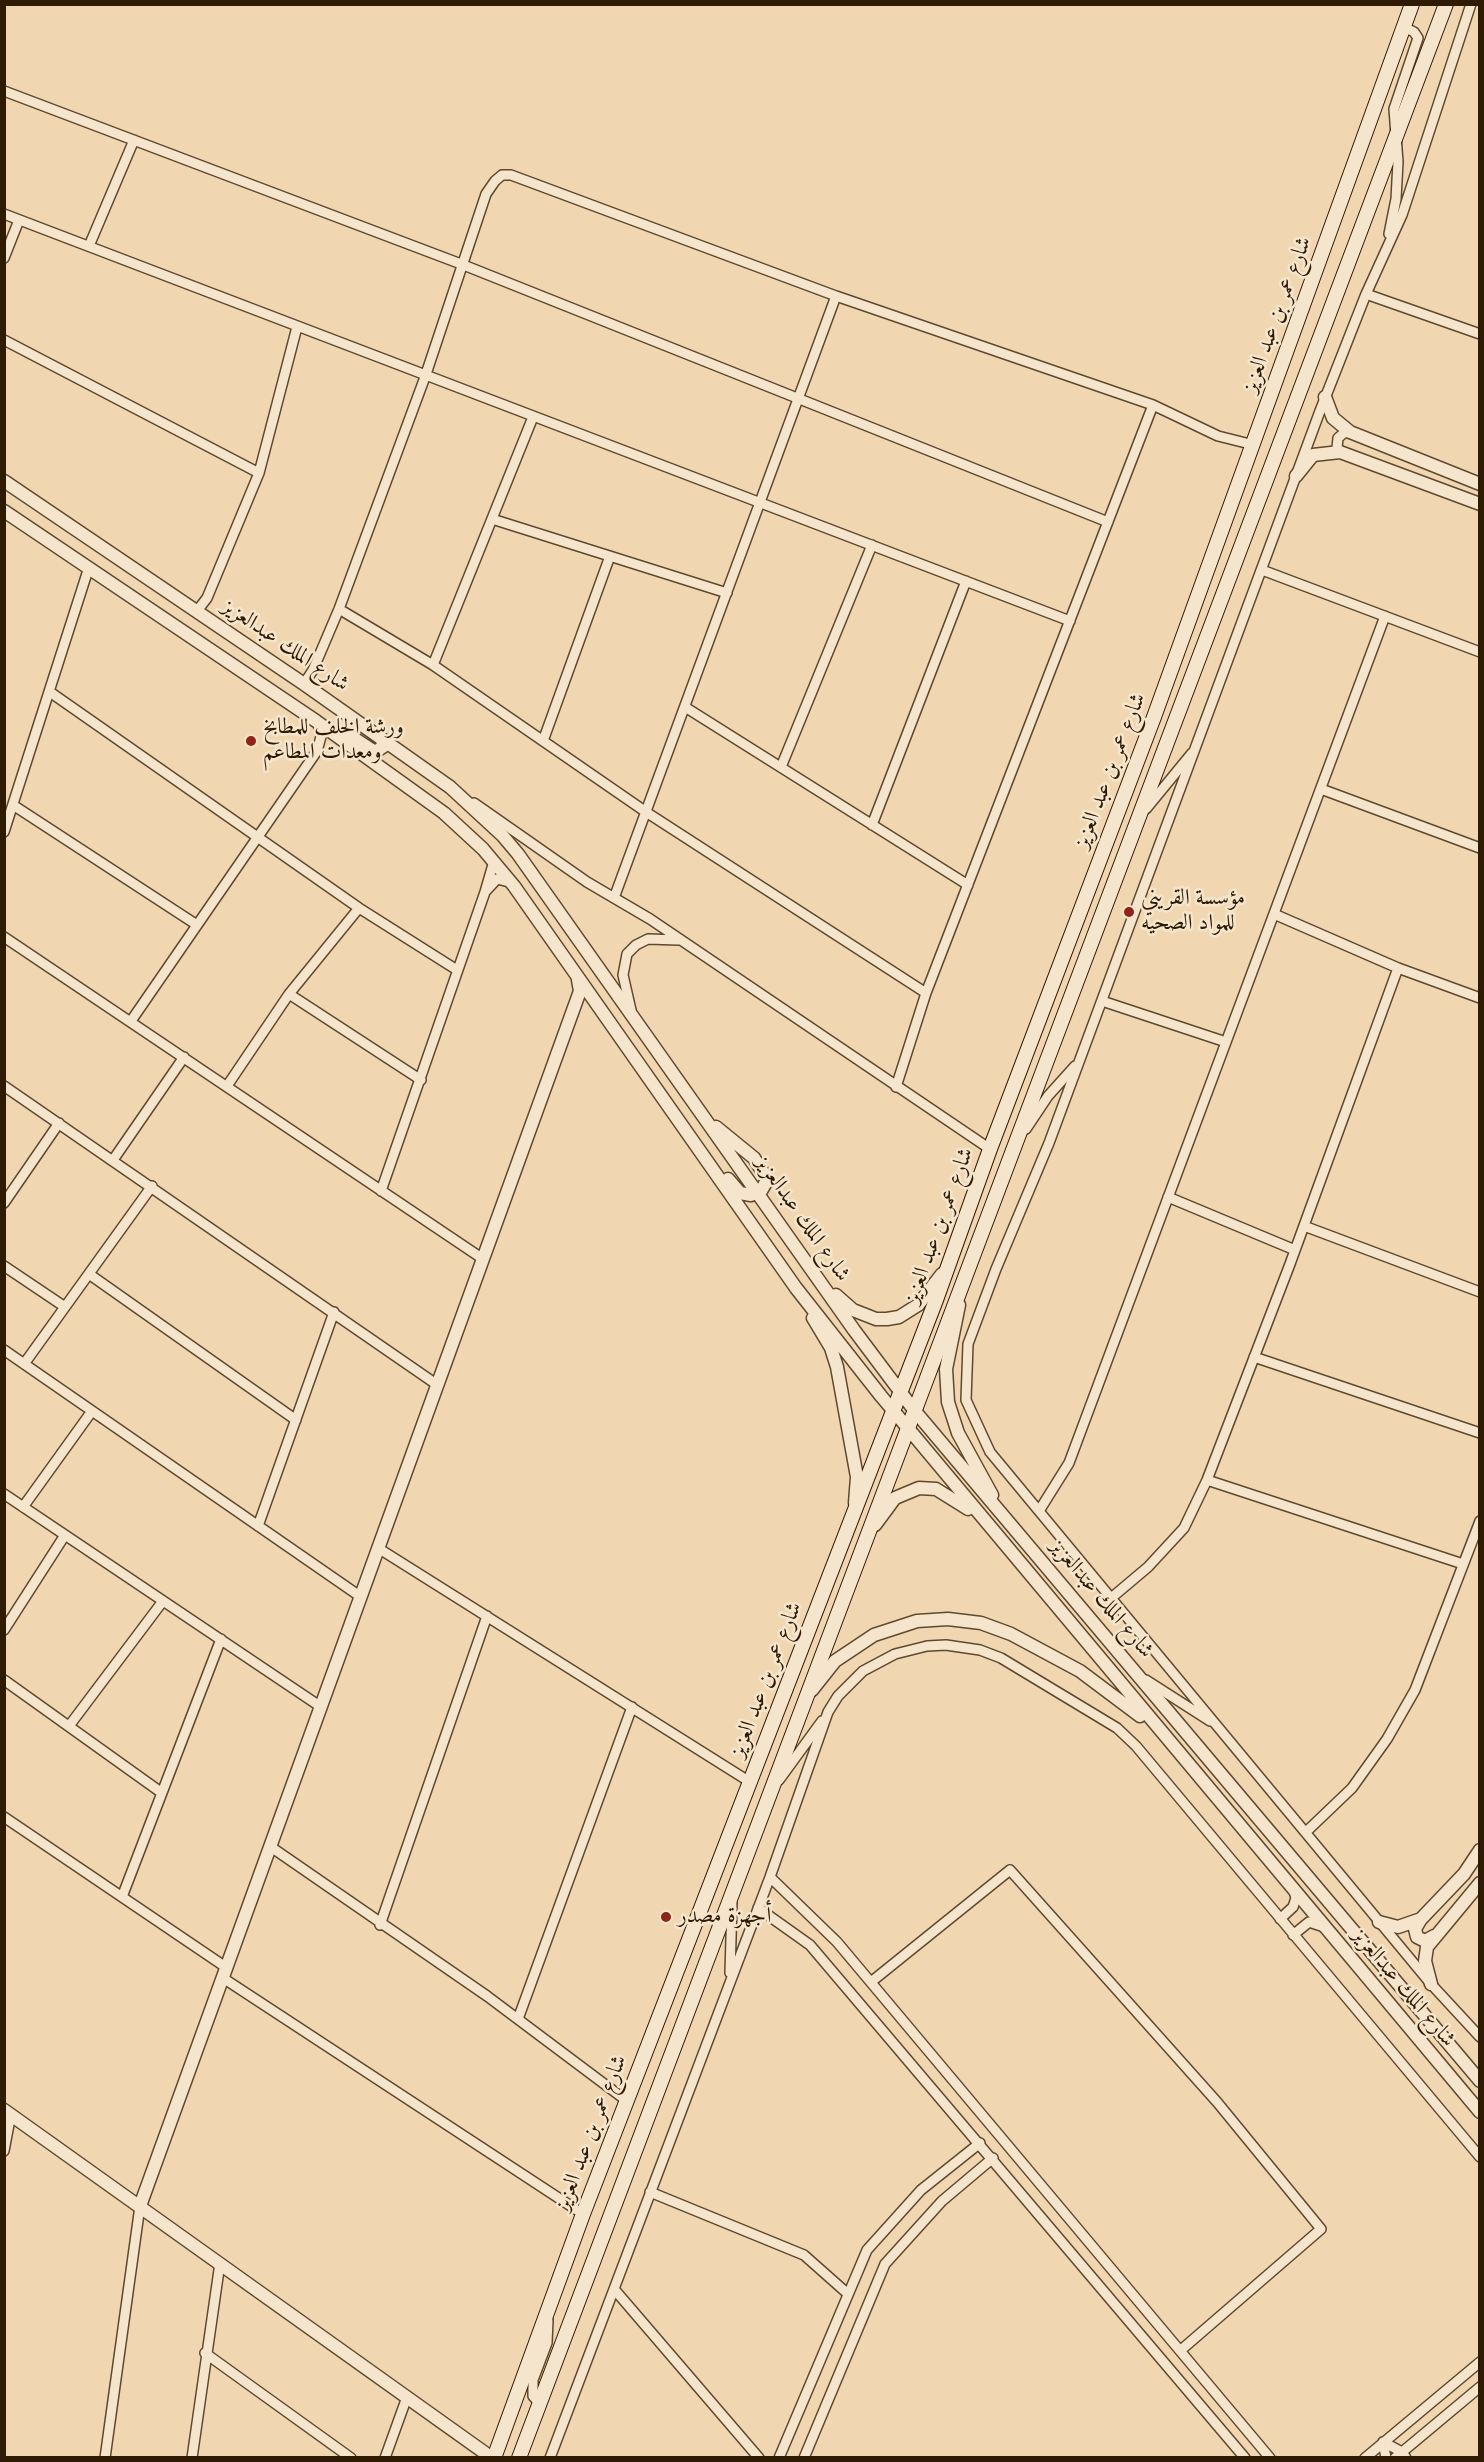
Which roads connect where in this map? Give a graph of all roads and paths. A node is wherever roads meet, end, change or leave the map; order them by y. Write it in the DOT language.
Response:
graph roads {
  1 [pos="1412,4"];
  2 [pos="1446,4"];
  3 [pos="1471,4"];
  4 [pos="1404,27"];
  5 [pos="4,91"];
  6 [pos="1395,136"];
  7 [pos="134,140"];
  8 [pos="4,214"];
  9 [pos="19,220"];
  10 [pos="89,246"];
  11 [pos="1387,248"];
  12 [pos="4,258"];
  13 [pos="461,264"];
  14 [pos="1366,294"];
  15 [pos="836,296"];
  16 [pos="297,327"];
  17 [pos="1479,334"];
  18 [pos="4,340"];
  19 [pos="425,377"];
  20 [pos="799,397"];
  21 [pos="1325,397"];
  22 [pos="1153,405"];
  23 [pos="533,417"];
  24 [pos="1350,432"];
  25 [pos="1254,445"];
  26 [pos="1340,452"];
  27 [pos="259,473"];
  28 [pos="1296,476"];
  29 [pos="4,481"];
  30 [pos="1479,484"];
  31 [pos="761,502"];
  32 [pos="1479,504"];
  33 [pos="4,511"];
  34 [pos="492,519"];
  35 [pos="1108,522"];
  36 [pos="872,545"];
  37 [pos="610,556"];
  38 [pos="89,567"];
  39 [pos="1262,570"];
  40 [pos="966,581"];
  41 [pos="727,593"];
  42 [pos="339,609"];
  43 [pos="197,611"];
  44 [pos="1385,616"];
  45 [pos="1070,621"];
  46 [pos="1479,652"];
  47 [pos="433,665"];
  48 [pos="304,684"];
  49 [pos="265,687"];
  50 [pos="50,693"];
  51 [pos="685,707"];
  52 [pos="316,721"];
  53 [pos="381,738"];
  54 [pos="543,741"];
  55 [pos="1195,750"];
  56 [pos="781,767"];
  57 [pos="450,786"];
  58 [pos="1321,789"];
  59 [pos="13,805"];
  60 [pos="646,812"];
  61 [pos="1140,816"];
  62 [pos="872,825"];
  63 [pos="4,832"];
  64 [pos="260,838"];
  65 [pos="1479,848"];
  66 [pos="494,861"];
  67 [pos="968,885"];
  68 [pos="514,886"];
  69 [pos="485,892"];
  70 [pos="614,898"];
  71 [pos="359,908"];
  72 [pos="1274,914"];
  73 [pos="197,925"];
  74 [pos="4,937"];
  75 [pos="681,940"];
  76 [pos="1398,968"];
  77 [pos="457,970"];
  78 [pos="578,978"];
  79 [pos="926,993"];
  80 [pos="289,994"];
  81 [pos="1479,998"];
  82 [pos="1102,1001"];
  83 [pos="633,1016"];
  84 [pos="570,1019"];
  85 [pos="606,1019"];
  86 [pos="131,1021"];
  87 [pos="1226,1042"];
  88 [pos="184,1057"];
  89 [pos="1079,1062"];
  90 [pos="646,1075"];
  91 [pos="421,1080"];
  92 [pos="4,1086"];
  93 [pos="227,1086"];
  94 [pos="896,1086"];
  95 [pos="59,1123"];
  96 [pos="1016,1143"];
  97 [pos="990,1149"];
  98 [pos="113,1160"];
  99 [pos="153,1186"];
  100 [pos="381,1191"];
  101 [pos="758,1193"];
  102 [pos="1168,1197"];
  103 [pos="4,1203"];
  104 [pos="1304,1226"];
  105 [pos="1295,1251"];
  106 [pos="483,1259"];
  107 [pos="4,1266"];
  108 [pos="945,1271"];
  109 [pos="89,1275"];
  110 [pos="965,1275"];
  111 [pos="820,1280"];
  112 [pos="796,1288"];
  113 [pos="1479,1292"];
  114 [pos="65,1307"];
  115 [pos="334,1312"];
  116 [pos="4,1350"];
  117 [pos="1254,1357"];
  118 [pos="24,1364"];
  119 [pos="436,1384"];
  120 [pos="900,1392"];
  121 [pos="893,1410"];
  122 [pos="914,1410"];
  123 [pos="92,1411"];
  124 [pos="296,1420"];
  125 [pos="907,1428"];
  126 [pos="1479,1433"];
  127 [pos="1207,1480"];
  128 [pos="4,1494"];
  129 [pos="23,1507"];
  130 [pos="854,1509"];
  131 [pos="1039,1511"];
  132 [pos="1000,1512"];
  133 [pos="980,1516"];
  134 [pos="1479,1521"];
  135 [pos="258,1526"];
  136 [pos="65,1535"];
  137 [pos="866,1538"];
  138 [pos="378,1548"];
  139 [pos="1463,1564"];
  140 [pos="361,1597"];
  141 [pos="1110,1599"];
  142 [pos="164,1601"];
  143 [pos="487,1616"];
  144 [pos="4,1630"];
  145 [pos="221,1640"];
  146 [pos="1138,1676"];
  147 [pos="4,1680"];
  148 [pos="802,1702"];
  149 [pos="321,1707"];
  150 [pos="632,1707"];
  151 [pos="828,1712"];
  152 [pos="69,1726"];
  153 [pos="1220,1727"];
  154 [pos="1167,1740"];
  155 [pos="750,1782"];
  156 [pos="162,1793"];
  157 [pos="767,1797"];
  158 [pos="4,1817"];
  159 [pos="1306,1832"];
  160 [pos="271,1847"];
  161 [pos="1479,1850"];
  162 [pos="743,1862"];
  163 [pos="770,1877"];
  164 [pos="1479,1883"];
  165 [pos="732,1890"];
  166 [pos="1294,1891"];
  167 [pos="122,1897"];
  168 [pos="759,1908"];
  169 [pos="1280,1919"];
  170 [pos="1421,1920"];
  171 [pos="1379,1922"];
  172 [pos="380,1925"];
  173 [pos="1324,1927"];
  174 [pos="1293,1935"];
  175 [pos="1434,1936"];
  176 [pos="225,1973"];
  177 [pos="730,1979"];
  178 [pos="871,1982"];
  179 [pos="1431,1984"];
  180 [pos="518,2019"];
  181 [pos="1479,2037"];
  182 [pos="1479,2081"];
  183 [pos="627,2101"];
  184 [pos="8,2112"];
  185 [pos="1479,2112"];
  186 [pos="980,2143"];
  187 [pos="4,2151"];
  188 [pos="1479,2157"];
  189 [pos="993,2158"];
  190 [pos="650,2192"];
  191 [pos="140,2206"];
  192 [pos="583,2214"];
  193 [pos="220,2263"];
  194 [pos="614,2289"];
  195 [pos="848,2294"];
  196 [pos="548,2314"];
  197 [pos="1181,2350"];
  198 [pos="205,2353"];
  199 [pos="1479,2362"];
  200 [pos="1479,2387"];
  201 [pos="407,2397"];
  202 [pos="539,2403"];
  203 [pos="1383,2442"];
  204 [pos="1401,2456"];
  205 [pos="105,2457"];
  206 [pos="192,2457"];
  207 [pos="351,2457"];
  208 [pos="385,2457"];
  209 [pos="493,2457"];
  210 [pos="519,2457"];
  211 [pos="550,2457"];
  212 [pos="759,2457"];
  213 [pos="779,2457"];
  214 [pos="804,2457"];
  215 [pos="1245,2457"];
  216 [pos="1270,2457"];
  217 [pos="1365,2457"];
  218 [pos="1386,2457"];
  1 -- 4 [label="main road, شارع عمر بن عبد العزيز"];
  2 -- 6 [label="main road, شارع عمر بن عبد العزيز"];
  3 -- 11 [label="street"];
  4 -- 6 [label="street"];
  4 -- 25 [label="main road, شارع عمر بن عبد العزيز"];
  5 -- 7 [label="street"];
  6 -- 11 [label="street"];
  6 -- 61 [label="main road, شارع عمر بن عبد العزيز"];
  7 -- 10 [label="street"];
  7 -- 13 [label="street"];
  8 -- 9 [label="street"];
  9 -- 10 [label="street"];
  9 -- 12 [label="street"];
  10 -- 16 [label="street"];
  11 -- 14 [label="street"];
  13 -- 15 [label="street"];
  13 -- 19 [label="street"];
  13 -- 20 [label="street"];
  14 -- 17 [label="street"];
  14 -- 21 [label="street"];
  15 -- 20 [label="street"];
  15 -- 22 [label="street"];
  16 -- 19 [label="street"];
  16 -- 27 [label="street"];
  18 -- 27 [label="street"];
  19 -- 23 [label="street"];
  19 -- 42 [label="street"];
  20 -- 31 [label="street"];
  20 -- 35 [label="street"];
  21 -- 24 [label="street"];
  21 -- 28 [label="street"];
  22 -- 25 [label="street"];
  22 -- 35 [label="street"];
  23 -- 31 [label="street"];
  23 -- 34 [label="street"];
  24 -- 26 [label="street"];
  24 -- 30 [label="street"];
  25 -- 97 [label="main road, شارع عمر بن عبد العزيز"];
  26 -- 28 [label="street"];
  26 -- 32 [label="street"];
  27 -- 43 [label="street"];
  28 -- 39 [label="street"];
  29 -- 43 [label="street, شارع الملك عبدالعزيز"];
  31 -- 36 [label="street"];
  31 -- 41 [label="street"];
  33 -- 38 [label="street, شارع الملك عبدالعزيز"];
  34 -- 37 [label="street"];
  34 -- 47 [label="street"];
  35 -- 45 [label="street"];
  36 -- 40 [label="street"];
  36 -- 56 [label="street"];
  37 -- 41 [label="street"];
  37 -- 54 [label="street"];
  38 -- 49 [label="street, شارع الملك عبدالعزيز"];
  38 -- 50 [label="street"];
  39 -- 44 [label="street"];
  39 -- 55 [label="street"];
  40 -- 45 [label="street"];
  40 -- 62 [label="street"];
  41 -- 51 [label="street"];
  42 -- 47 [label="street"];
  42 -- 48 [label="street"];
  43 -- 48 [label="street, شارع الملك عبدالعزيز"];
  44 -- 46 [label="street"];
  44 -- 58 [label="street"];
  45 -- 67 [label="street"];
  47 -- 54 [label="street"];
  48 -- 53 [label="street, شارع الملك عبدالعزيز"];
  49 -- 52 [label="street, شارع الملك عبدالعزيز"];
  49 -- 53 [label="street"];
  50 -- 59 [label="street"];
  50 -- 64 [label="street"];
  51 -- 56 [label="street"];
  51 -- 60 [label="street"];
  52 -- 64 [label="street"];
  52 -- 66 [label="street, شارع الملك عبدالعزيز"];
  53 -- 57 [label="street, شارع الملك عبدالعزيز"];
  54 -- 60 [label="street"];
  55 -- 61 [label="street"];
  55 -- 82 [label="street"];
  56 -- 62 [label="street"];
  57 -- 70 [label="street"];
  57 -- 83 [label="street, شارع الملك عبدالعزيز"];
  58 -- 65 [label="street"];
  58 -- 72 [label="street"];
  59 -- 63 [label="street"];
  59 -- 73 [label="street"];
  60 -- 70 [label="street"];
  60 -- 79 [label="street"];
  61 -- 96 [label="main road, شارع عمر بن عبد العزيز"];
  62 -- 67 [label="street"];
  64 -- 71 [label="street"];
  64 -- 73 [label="street"];
  66 -- 68 [label="street, شارع الملك عبدالعزيز"];
  66 -- 69 [label="street"];
  67 -- 79 [label="street"];
  68 -- 69 [label="street"];
  68 -- 78 [label="street, شارع الملك عبدالعزيز"];
  69 -- 77 [label="street"];
  70 -- 75 [label="street"];
  71 -- 77 [label="street"];
  71 -- 80 [label="street"];
  72 -- 76 [label="street"];
  72 -- 87 [label="street"];
  73 -- 86 [label="street"];
  74 -- 86 [label="street"];
  75 -- 83 [label="street"];
  75 -- 94 [label="street"];
  76 -- 81 [label="street"];
  76 -- 104 [label="street"];
  77 -- 91 [label="street"];
  78 -- 84 [label="street"];
  78 -- 85 [label="street, شارع الملك عبدالعزيز"];
  79 -- 94 [label="street"];
  80 -- 91 [label="street"];
  80 -- 93 [label="street"];
  82 -- 87 [label="street"];
  82 -- 89 [label="street"];
  83 -- 101 [label="street, شارع الملك عبدالعزيز"];
  84 -- 85 [label="street"];
  84 -- 106 [label="street"];
  85 -- 90 [label="street, شارع الملك عبدالعزيز"];
  86 -- 88 [label="street"];
  87 -- 102 [label="street"];
  88 -- 93 [label="street"];
  88 -- 98 [label="street"];
  89 -- 96 [label="street"];
  89 -- 131 [label="street"];
  90 -- 101 [label="street"];
  90 -- 112 [label="street, شارع الملك عبدالعزيز"];
  91 -- 100 [label="street"];
  92 -- 95 [label="street"];
  93 -- 100 [label="street"];
  94 -- 97 [label="street"];
  95 -- 98 [label="street"];
  95 -- 103 [label="street"];
  96 -- 110 [label="main road, شارع عمر بن عبد العزيز"];
  97 -- 108 [label="main road, شارع عمر بن عبد العزيز"];
  98 -- 99 [label="street"];
  99 -- 109 [label="street"];
  99 -- 115 [label="street"];
  100 -- 106 [label="street"];
  101 -- 111 [label="street, شارع الملك عبدالعزيز"];
  102 -- 105 [label="street"];
  102 -- 131 [label="street"];
  104 -- 105 [label="street"];
  104 -- 113 [label="street"];
  105 -- 117 [label="street"];
  106 -- 119 [label="street"];
  107 -- 114 [label="street"];
  108 -- 111 [label="street"];
  108 -- 120 [label="main road, شارع عمر بن عبد العزيز"];
  109 -- 114 [label="street"];
  109 -- 124 [label="street"];
  110 -- 122 [label="main road, شارع عمر بن عبد العزيز"];
  110 -- 132 [label="street"];
  111 -- 120 [label="street, شارع الملك عبدالعزيز"];
  112 -- 121 [label="street, شارع الملك عبدالعزيز"];
  112 -- 130 [label="street"];
  114 -- 118 [label="street"];
  115 -- 119 [label="street"];
  115 -- 124 [label="street"];
  116 -- 118 [label="street"];
  117 -- 126 [label="street"];
  117 -- 127 [label="street"];
  118 -- 123 [label="street"];
  119 -- 138 [label="street"];
  120 -- 121 [label="main road, شارع عمر بن عبد العزيز"];
  120 -- 122 [label="street, شارع الملك عبدالعزيز"];
  121 -- 125 [label="street, شارع الملك عبدالعزيز"];
  121 -- 130 [label="main road, شارع عمر بن عبد العزيز"];
  122 -- 125 [label="main road, شارع عمر بن عبد العزيز"];
  122 -- 132 [label="street, شارع الملك عبدالعزيز"];
  123 -- 129 [label="street"];
  123 -- 135 [label="street"];
  124 -- 135 [label="street"];
  125 -- 133 [label="street, شارع الملك عبدالعزيز"];
  125 -- 137 [label="main road, شارع عمر بن عبد العزيز"];
  127 -- 139 [label="street"];
  127 -- 141 [label="street"];
  128 -- 129 [label="street"];
  129 -- 136 [label="street"];
  130 -- 155 [label="main road, شارع عمر بن عبد العزيز"];
  131 -- 141 [label="street"];
  132 -- 146 [label="street, شارع الملك عبدالعزيز"];
  133 -- 137 [label="street"];
  133 -- 154 [label="street, شارع الملك عبدالعزيز"];
  134 -- 139 [label="street"];
  135 -- 140 [label="street"];
  136 -- 142 [label="street"];
  136 -- 144 [label="street"];
  137 -- 148 [label="main road, شارع عمر بن عبد العزيز"];
  138 -- 140 [label="street"];
  138 -- 143 [label="street"];
  139 -- 159 [label="street"];
  140 -- 149 [label="street"];
  141 -- 153 [label="street"];
  142 -- 145 [label="street"];
  142 -- 152 [label="street"];
  143 -- 150 [label="street"];
  143 -- 172 [label="street"];
  145 -- 149 [label="street"];
  145 -- 156 [label="street"];
  146 -- 153 [label="street"];
  146 -- 182 [label="street, شارع الملك عبدالعزيز"];
  147 -- 152 [label="street"];
  148 -- 154 [label="street"];
  148 -- 157 [label="main road, شارع عمر بن عبد العزيز"];
  149 -- 160 [label="street"];
  150 -- 155 [label="street"];
  150 -- 180 [label="street"];
  151 -- 157 [label="street"];
  151 -- 163 [label="street"];
  151 -- 169 [label="street"];
  152 -- 156 [label="street"];
  153 -- 159 [label="street"];
  154 -- 166 [label="street, شارع الملك عبدالعزيز"];
  155 -- 162 [label="main road"];
  155 -- 183 [label="main road, شارع عمر بن عبد العزيز"];
  156 -- 167 [label="street"];
  157 -- 162 [label="main road, شارع عمر بن عبد العزيز"];
  158 -- 167 [label="street"];
  159 -- 171 [label="street"];
  160 -- 172 [label="street"];
  160 -- 176 [label="street"];
  161 -- 170 [label="street"];
  162 -- 165 [label="main road, شارع عمر بن عبد العزيز"];
  163 -- 168 [label="street"];
  163 -- 178 [label="street"];
  164 -- 175 [label="street"];
  165 -- 177 [label="street"];
  165 -- 202 [label="main road, شارع عمر بن عبد العزيز"];
  166 -- 169 [label="street"];
  166 -- 173 [label="street, شارع الملك عبدالعزيز"];
  167 -- 176 [label="street"];
  168 -- 177 [label="street"];
  168 -- 186 [label="street"];
  169 -- 174 [label="street"];
  170 -- 171 [label="street"];
  170 -- 175 [label="street"];
  171 -- 179 [label="street"];
  172 -- 180 [label="street"];
  173 -- 174 [label="street"];
  173 -- 185 [label="street, شارع الملك عبدالعزيز"];
  174 -- 188 [label="street"];
  175 -- 179 [label="street"];
  176 -- 191 [label="street"];
  176 -- 192 [label="street"];
  177 -- 190 [label="street"];
  178 -- 197 [label="street"];
  178 -- 197 [label="street"];
  179 -- 181 [label="street"];
  180 -- 183 [label="street"];
  183 -- 192 [label="main road, شارع عمر بن عبد العزيز"];
  184 -- 187 [label="street"];
  184 -- 191 [label="street"];
  186 -- 189 [label="street"];
  186 -- 195 [label="street"];
  189 -- 214 [label="street"];
  189 -- 215 [label="street"];
  190 -- 194 [label="street"];
  190 -- 195 [label="street"];
  191 -- 193 [label="street"];
  191 -- 205 [label="street"];
  192 -- 196 [label="main road, شارع عمر بن عبد العزيز"];
  193 -- 198 [label="street"];
  193 -- 201 [label="street"];
  194 -- 211 [label="street"];
  194 -- 212 [label="street"];
  195 -- 213 [label="street"];
  196 -- 202 [label="street"];
  196 -- 209 [label="main road, شارع عمر بن عبد العزيز"];
  197 -- 216 [label="street"];
  198 -- 206 [label="street"];
  198 -- 207 [label="street"];
  199 -- 203 [label="street"];
  200 -- 204 [label="street"];
  201 -- 208 [label="street"];
  201 -- 209 [label="street"];
  202 -- 210 [label="main road, شارع عمر بن عبد العزيز"];
  203 -- 204 [label="street"];
  203 -- 217 [label="street"];
  203 -- 218 [label="street"];
}
